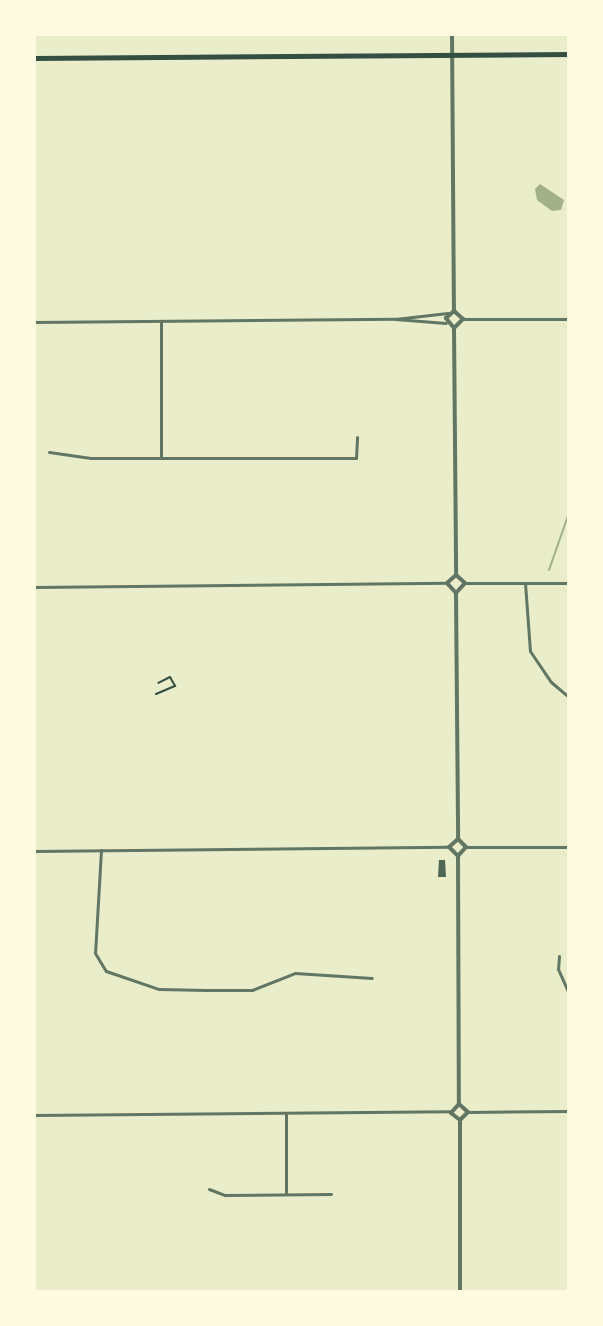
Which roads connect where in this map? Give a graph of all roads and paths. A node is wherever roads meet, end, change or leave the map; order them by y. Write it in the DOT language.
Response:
graph roads {
  1 [pos="452,34"];
  2 [pos="452,54"];
  3 [pos="569,54"];
  4 [pos="34,58"];
  5 [pos="454,311"];
  6 [pos="448,313"];
  7 [pos="395,319"];
  8 [pos="463,319"];
  9 [pos="569,319"];
  10 [pos="161,321"];
  11 [pos="34,322"];
  12 [pos="446,323"];
  13 [pos="454,328"];
  14 [pos="357,437"];
  15 [pos="49,452"];
  16 [pos="161,457"];
  17 [pos="456,575"];
  18 [pos="447,583"];
  19 [pos="465,583"];
  20 [pos="525,583"];
  21 [pos="569,583"];
  22 [pos="34,587"];
  23 [pos="456,593"];
  24 [pos="158,683"];
  25 [pos="156,694"];
  26 [pos="569,697"];
  27 [pos="458,839"];
  28 [pos="449,847"];
  29 [pos="466,847"];
  30 [pos="569,847"];
  31 [pos="101,850"];
  32 [pos="34,851"];
  33 [pos="458,856"];
  34 [pos="559,956"];
  35 [pos="372,978"];
  36 [pos="569,994"];
  37 [pos="459,1104"];
  38 [pos="451,1111"];
  39 [pos="569,1111"];
  40 [pos="468,1112"];
  41 [pos="286,1113"];
  42 [pos="34,1115"];
  43 [pos="460,1120"];
  44 [pos="209,1189"];
  45 [pos="331,1194"];
  46 [pos="286,1195"];
  47 [pos="460,1292"];
  1 -- 2 [label="street"];
  2 -- 3 [label="main road"];
  2 -- 4 [label="main road"];
  2 -- 5 [label="street"];
  5 -- 6 [label="street"];
  5 -- 8 [label="street"];
  6 -- 7 [label="street"];
  6 -- 12 [label="street"];
  7 -- 10 [label="street"];
  7 -- 12 [label="street"];
  8 -- 9 [label="street"];
  8 -- 13 [label="street"];
  10 -- 11 [label="street"];
  10 -- 16 [label="street"];
  12 -- 13 [label="street"];
  13 -- 17 [label="street"];
  14 -- 16 [label="street"];
  15 -- 16 [label="street"];
  17 -- 18 [label="street"];
  17 -- 19 [label="street"];
  18 -- 22 [label="street"];
  18 -- 23 [label="street"];
  19 -- 20 [label="street"];
  19 -- 23 [label="street"];
  20 -- 21 [label="street"];
  20 -- 26 [label="street"];
  23 -- 27 [label="street"];
  24 -- 25 [label="path"];
  27 -- 28 [label="street"];
  27 -- 29 [label="street"];
  28 -- 31 [label="street"];
  28 -- 33 [label="street"];
  29 -- 30 [label="street"];
  29 -- 33 [label="street"];
  31 -- 32 [label="street"];
  31 -- 35 [label="street"];
  33 -- 37 [label="street"];
  34 -- 36 [label="street"];
  37 -- 38 [label="street"];
  37 -- 40 [label="street"];
  38 -- 41 [label="street"];
  38 -- 43 [label="street"];
  39 -- 40 [label="street"];
  40 -- 43 [label="street"];
  41 -- 42 [label="street"];
  41 -- 46 [label="street"];
  43 -- 47 [label="street"];
  44 -- 46 [label="street"];
  45 -- 46 [label="street"];
}
